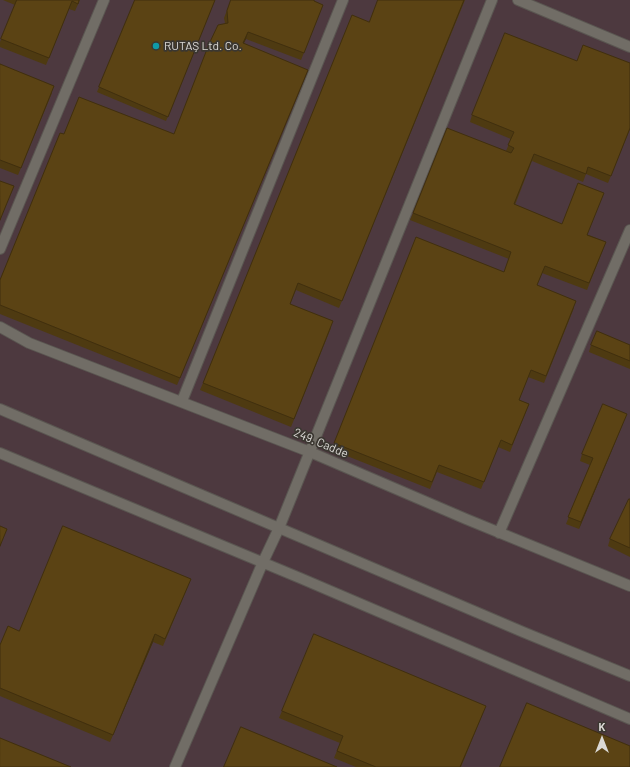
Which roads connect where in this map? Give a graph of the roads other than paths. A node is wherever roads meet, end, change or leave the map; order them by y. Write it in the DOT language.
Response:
graph roads {
  1 [pos="104,0"];
  2 [pos="343,0"];
  3 [pos="492,0"];
  4 [pos="518,0"];
  5 [pos="630,47"];
  6 [pos="630,230"];
  7 [pos="0,249"];
  8 [pos="0,327"];
  9 [pos="182,402"];
  10 [pos="0,409"];
  11 [pos="310,452"];
  12 [pos="0,453"];
  13 [pos="279,528"];
  14 [pos="499,532"];
  15 [pos="263,562"];
  16 [pos="630,586"];
  17 [pos="630,676"];
  18 [pos="630,719"];
  19 [pos="175,767"];
  1 -- 7 [label="street"];
  2 -- 9 [label="street"];
  3 -- 11 [label="street"];
  4 -- 5 [label="street"];
  6 -- 14 [label="street"];
  8 -- 9 [label="street, 249. Cadde"];
  9 -- 11 [label="street, 249. Cadde"];
  10 -- 13 [label="street"];
  11 -- 13 [label="street"];
  11 -- 14 [label="street, 249. Cadde"];
  12 -- 15 [label="street"];
  13 -- 15 [label="street"];
  13 -- 17 [label="street"];
  14 -- 16 [label="street, 249. Cadde"];
  15 -- 18 [label="street"];
  15 -- 19 [label="street"];
}
